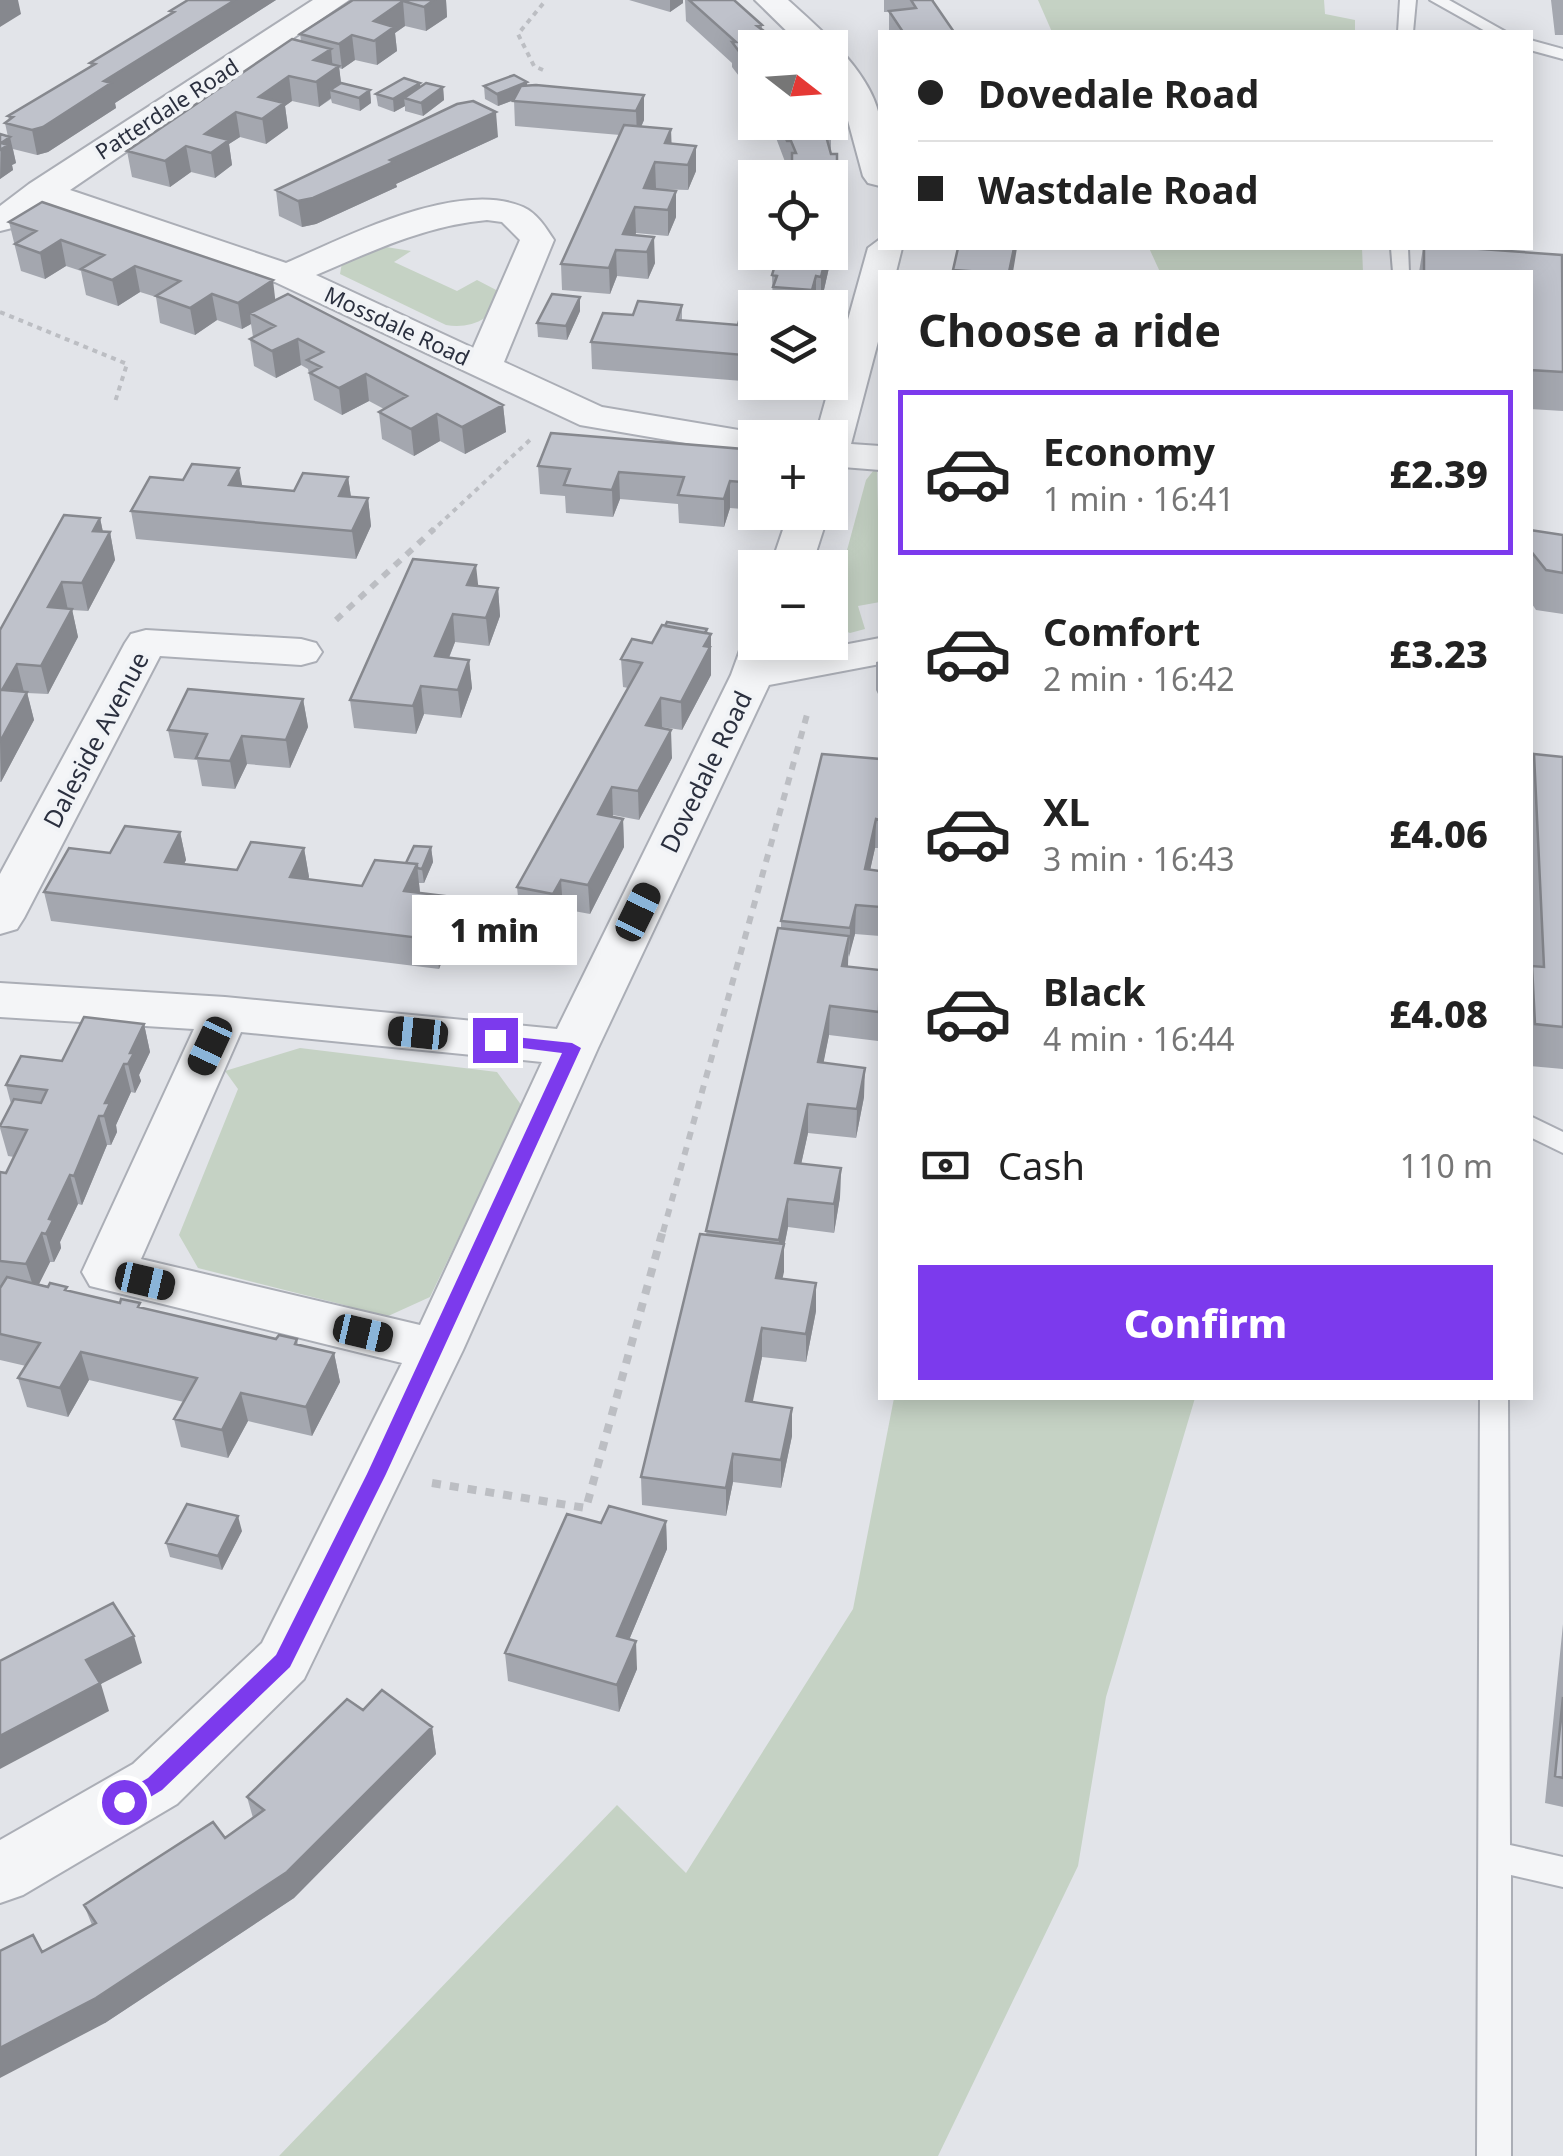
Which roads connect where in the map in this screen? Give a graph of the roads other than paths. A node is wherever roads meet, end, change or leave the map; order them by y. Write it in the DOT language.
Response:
graph roads {
  1 [pos="334,0"];
  2 [pos="770,0"];
  3 [pos="1408,0"];
  4 [pos="1438,0"];
  5 [pos="803,30"];
  6 [pos="1406,30"];
  7 [pos="1494,30"];
  8 [pos="1533,45"];
  9 [pos="1563,54"];
  10 [pos="848,85"];
  11 [pos="878,169"];
  12 [pos="42,191"];
  13 [pos="0,221"];
  14 [pos="288,276"];
  15 [pos="878,287"];
  16 [pos="872,326"];
  17 [pos="484,366"];
  18 [pos="841,420"];
  19 [pos="738,439"];
  20 [pos="848,455"];
  21 [pos="878,458"];
  22 [pos="878,651"];
  23 [pos="301,652"];
  24 [pos="848,657"];
  25 [pos="758,660"];
  26 [pos="779,660"];
  27 [pos="833,660"];
  28 [pos="0,918"];
  29 [pos="0,1000"];
  30 [pos="225,1014"];
  31 [pos="572,1048"];
  32 [pos="1533,1126"];
  33 [pos="1563,1144"];
  34 [pos="436,1350"];
  35 [pos="1494,1400"];
  36 [pos="1497,1857"];
  37 [pos="1563,1872"];
  38 [pos="0,1874"];
  39 [pos="1494,2156"];
  1 -- 12 [label="street, Patterdale Road"];
  2 -- 5 [label="street"];
  3 -- 6 [label="lane"];
  4 -- 7 [label="lane"];
  8 -- 9 [label="lane"];
  10 -- 11 [label="street"];
  12 -- 13 [label="street, Patterdale Road"];
  12 -- 14 [label="street, Mossdale Road"];
  14 -- 17 [label="street, Mossdale Road"];
  14 -- 17 [label="street"];
  15 -- 16 [label="street"];
  16 -- 18 [label="street"];
  17 -- 19 [label="street, Mossdale Road"];
  20 -- 21 [label="street"];
  22 -- 24 [label="street"];
  23 -- 28 [label="street, Daleside Avenue"];
  25 -- 31 [label="street, Dovedale Road"];
  26 -- 27 [label="street"];
  29 -- 30 [label="street"];
  30 -- 31 [label="street"];
  30 -- 34 [label="street"];
  31 -- 34 [label="street, Dovedale Road"];
  32 -- 33 [label="lane"];
  34 -- 38 [label="street, Dovedale Road"];
  35 -- 36 [label="lane"];
  36 -- 37 [label="lane"];
  36 -- 39 [label="lane"];
}
